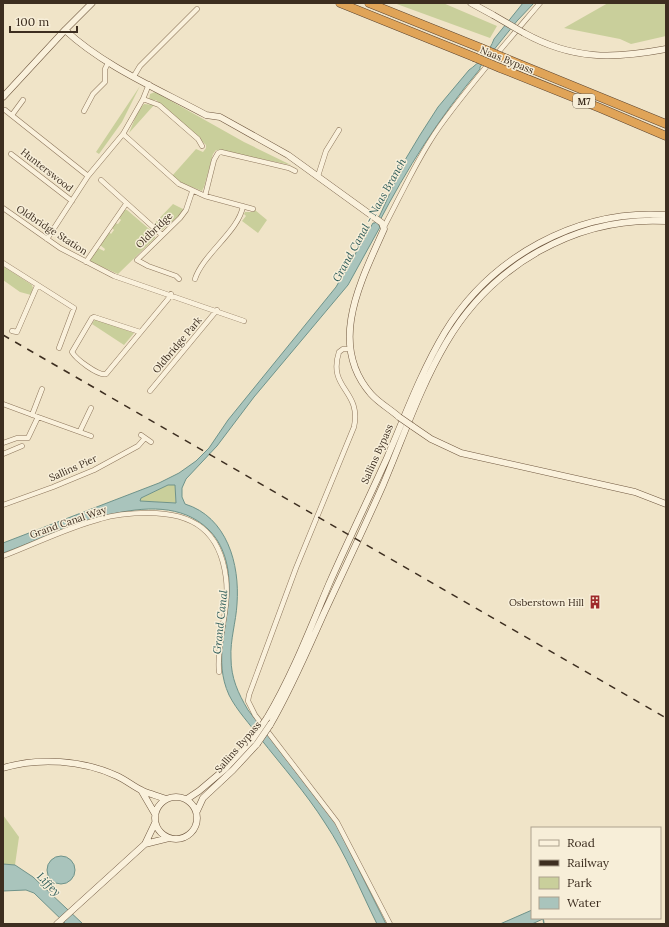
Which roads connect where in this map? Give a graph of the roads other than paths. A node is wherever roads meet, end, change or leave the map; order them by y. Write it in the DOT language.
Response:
graph roads {
  1 [pos="92,3"];
  2 [pos="340,3"];
  3 [pos="369,3"];
  4 [pos="471,3"];
  5 [pos="540,3"];
  6 [pos="197,9"];
  7 [pos="64,30"];
  8 [pos="666,49"];
  9 [pos="108,63"];
  10 [pos="134,76"];
  11 [pos="149,84"];
  12 [pos="3,97"];
  13 [pos="143,99"];
  14 [pos="23,100"];
  15 [pos="5,110"];
  16 [pos="84,111"];
  17 [pos="12,115"];
  18 [pos="666,123"];
  19 [pos="339,130"];
  20 [pos="123,134"];
  21 [pos="666,137"];
  22 [pos="202,146"];
  23 [pos="11,154"];
  24 [pos="295,171"];
  25 [pos="88,176"];
  26 [pos="318,176"];
  27 [pos="101,180"];
  28 [pos="192,192"];
  29 [pos="205,196"];
  30 [pos="72,201"];
  31 [pos="126,204"];
  32 [pos="243,206"];
  33 [pos="3,208"];
  34 [pos="253,209"];
  35 [pos="666,215"];
  36 [pos="666,222"];
  37 [pos="383,225"];
  38 [pos="162,235"];
  39 [pos="47,239"];
  40 [pos="98,245"];
  41 [pos="103,249"];
  42 [pos="137,260"];
  43 [pos="86,262"];
  44 [pos="3,263"];
  45 [pos="133,264"];
  46 [pos="114,276"];
  47 [pos="195,279"];
  48 [pos="179,280"];
  49 [pos="37,286"];
  50 [pos="171,294"];
  51 [pos="217,310"];
  52 [pos="244,321"];
  53 [pos="12,331"];
  54 [pos="140,332"];
  55 [pos="59,348"];
  56 [pos="349,349"];
  57 [pos="42,389"];
  58 [pos="150,391"];
  59 [pos="3,404"];
  60 [pos="91,408"];
  61 [pos="32,414"];
  62 [pos="38,417"];
  63 [pos="80,431"];
  64 [pos="91,436"];
  65 [pos="151,442"];
  66 [pos="4,443"];
  67 [pos="22,446"];
  68 [pos="10,451"];
  69 [pos="3,454"];
  70 [pos="666,504"];
  71 [pos="3,505"];
  72 [pos="3,556"];
  73 [pos="218,672"];
  74 [pos="254,742"];
  75 [pos="3,768"];
  76 [pos="141,790"];
  77 [pos="166,799"];
  78 [pos="187,799"];
  79 [pos="197,811"];
  80 [pos="155,814"];
  81 [pos="155,823"];
  82 [pos="169,838"];
  83 [pos="145,844"];
  84 [pos="57,924"];
  85 [pos="390,924"];
  1 -- 7 [label="main road"];
  2 -- 21 [label="highway, Naas Bypass / M7, bridge"];
  3 -- 18 [label="highway, Naas Bypass / M7, bridge"];
  4 -- 8 [label="main road, bridge"];
  5 -- 37 [label="street"];
  6 -- 10 [label="street"];
  7 -- 9 [label="main road"];
  7 -- 12 [label="main road"];
  9 -- 10 [label="main road"];
  9 -- 16 [label="street"];
  10 -- 11 [label="main road"];
  11 -- 13 [label="street"];
  11 -- 26 [label="main road"];
  13 -- 20 [label="street"];
  13 -- 22 [label="street"];
  14 -- 17 [label="street"];
  15 -- 17 [label="street"];
  17 -- 25 [label="street"];
  19 -- 26 [label="street"];
  20 -- 25 [label="street"];
  20 -- 28 [label="street"];
  23 -- 30 [label="street, Hunterswood"];
  24 -- 29 [label="street"];
  25 -- 30 [label="street"];
  26 -- 37 [label="main road"];
  27 -- 31 [label="street"];
  28 -- 29 [label="street"];
  28 -- 38 [label="street, Oldbridge"];
  29 -- 32 [label="street"];
  30 -- 39 [label="street"];
  31 -- 38 [label="street"];
  31 -- 40 [label="street"];
  32 -- 34 [label="street"];
  32 -- 47 [label="street"];
  33 -- 39 [label="street, Oldbridge Station"];
  35 -- 74 [label="main road, Sallins Bypass, bridge"];
  36 -- 74 [label="main road, Sallins Bypass, bridge"];
  37 -- 56 [label="main road"];
  38 -- 42 [label="street, Oldbridge"];
  39 -- 43 [label="street, Oldbridge Station"];
  40 -- 41 [label="street"];
  40 -- 43 [label="street"];
  42 -- 45 [label="street"];
  42 -- 48 [label="street, Oldbridge"];
  43 -- 46 [label="street, Oldbridge Station"];
  44 -- 49 [label="street"];
  46 -- 50 [label="street, Oldbridge Park"];
  49 -- 53 [label="street"];
  49 -- 55 [label="street"];
  50 -- 51 [label="street, Oldbridge Park"];
  50 -- 54 [label="street"];
  51 -- 52 [label="street, Oldbridge Park"];
  51 -- 58 [label="street, Oldbridge Park"];
  54 -- 54 [label="street"];
  56 -- 70 [label="main road, bridge"];
  56 -- 85 [label="street"];
  57 -- 61 [label="street"];
  59 -- 61 [label="street"];
  60 -- 63 [label="street"];
  61 -- 62 [label="street"];
  62 -- 63 [label="street"];
  62 -- 66 [label="street"];
  63 -- 64 [label="street"];
  65 -- 71 [label="street, Sallins Pier"];
  66 -- 68 [label="street"];
  67 -- 68 [label="street"];
  68 -- 69 [label="street"];
  72 -- 73 [label="street, Grand Canal Way"];
  74 -- 78 [label="main road, Sallins Bypass"];
  74 -- 79 [label="main road, Sallins Bypass"];
  75 -- 76 [label="main road"];
  76 -- 77 [label="main road"];
  76 -- 80 [label="main road"];
  77 -- 78 [label="main road"];
  77 -- 80 [label="main road"];
  78 -- 79 [label="main road"];
  79 -- 82 [label="main road"];
  80 -- 81 [label="main road"];
  81 -- 82 [label="main road"];
  81 -- 83 [label="main road"];
  82 -- 83 [label="main road"];
  83 -- 84 [label="main road"];
}
